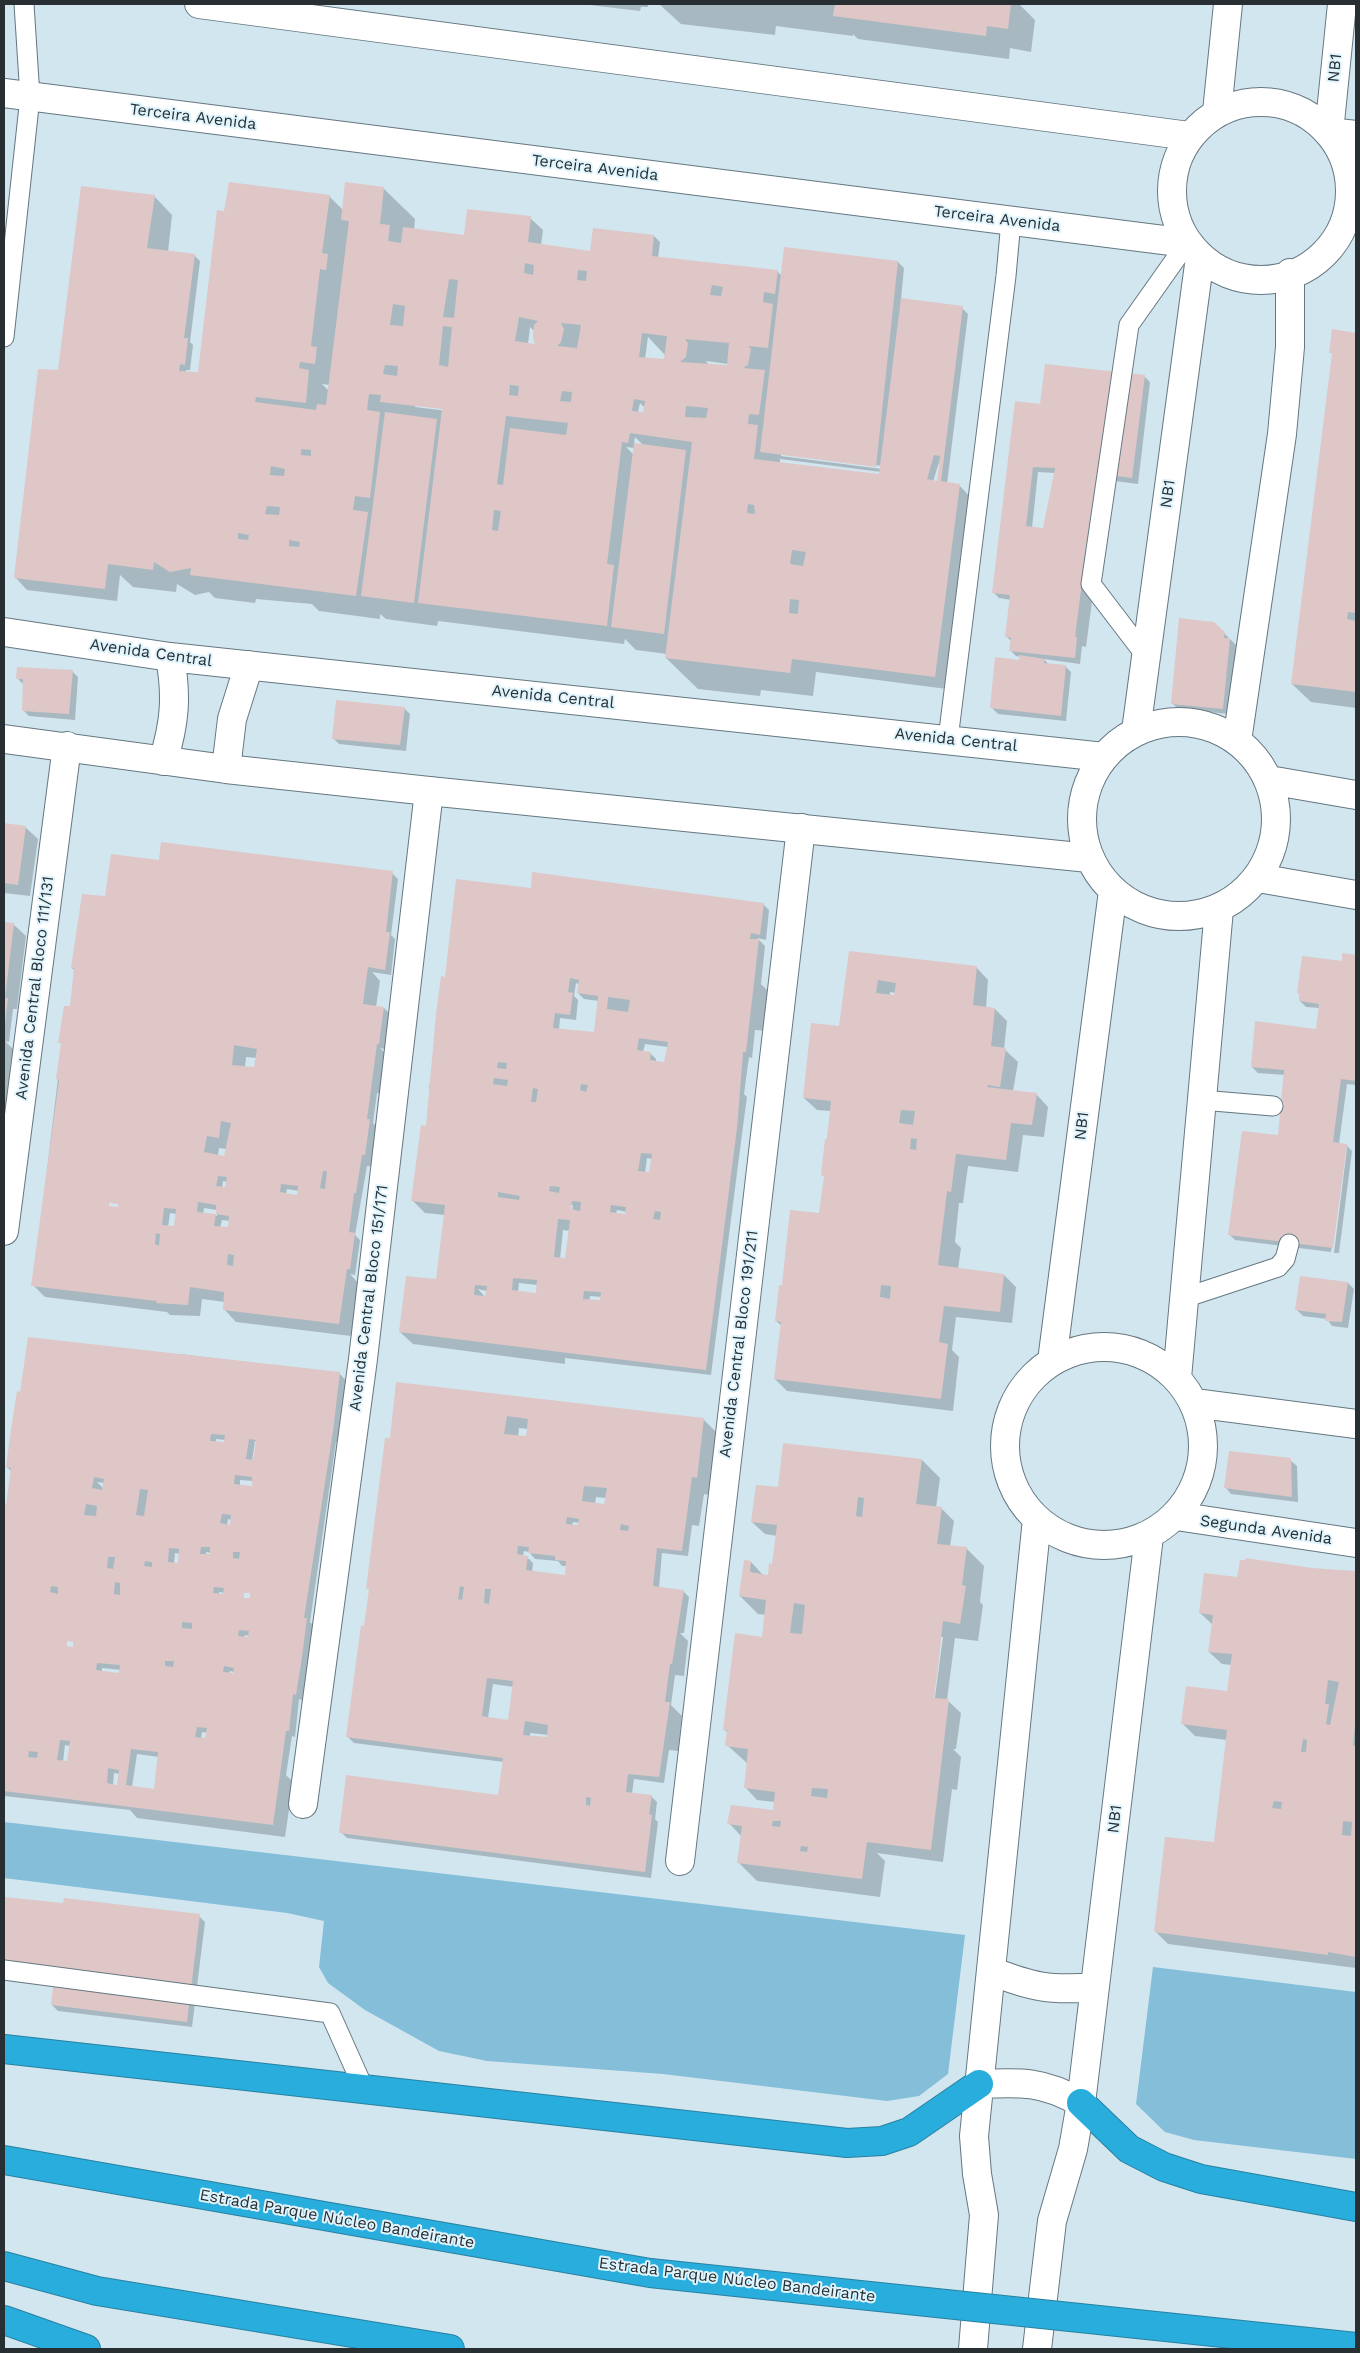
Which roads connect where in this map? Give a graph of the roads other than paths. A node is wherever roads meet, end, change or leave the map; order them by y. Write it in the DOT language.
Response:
graph roads {
  1 [pos="24,4"];
  2 [pos="199,4"];
  3 [pos="1228,4"];
  4 [pos="1342,4"];
  5 [pos="17,95"];
  6 [pos="1216,112"];
  7 [pos="1329,132"];
  8 [pos="1356,135"];
  9 [pos="1189,136"];
  10 [pos="1011,221"];
  11 [pos="1345,247"];
  12 [pos="1193,250"];
  13 [pos="1290,273"];
  14 [pos="4,337"];
  15 [pos="4,632"];
  16 [pos="1146,656"];
  17 [pos="170,657"];
  18 [pos="249,665"];
  19 [pos="1136,731"];
  20 [pos="4,739"];
  21 [pos="948,739"];
  22 [pos="1237,741"];
  23 [pos="67,746"];
  24 [pos="1104,757"];
  25 [pos="163,761"];
  26 [pos="226,769"];
  27 [pos="1269,780"];
  28 [pos="429,791"];
  29 [pos="1356,795"];
  30 [pos="800,828"];
  31 [pos="1089,858"];
  32 [pos="1258,878"];
  33 [pos="1113,891"];
  34 [pos="1356,895"];
  35 [pos="1218,909"];
  36 [pos="1202,1100"];
  37 [pos="1273,1106"];
  38 [pos="4,1231"];
  39 [pos="1289,1244"];
  40 [pos="1184,1298"];
  41 [pos="1052,1361"];
  42 [pos="1177,1378"];
  43 [pos="1194,1403"];
  44 [pos="1356,1424"];
  45 [pos="1176,1516"];
  46 [pos="1037,1519"];
  47 [pos="1150,1536"];
  48 [pos="1356,1543"];
  49 [pos="303,1804"];
  50 [pos="680,1861"];
  51 [pos="4,1970"];
  52 [pos="991,1971"];
  53 [pos="1095,1987"];
  54 [pos="4,2049"];
  55 [pos="980,2084"];
  56 [pos="364,2089"];
  57 [pos="1081,2103"];
  58 [pos="4,2160"];
  59 [pos="1356,2207"];
  60 [pos="4,2266"];
  61 [pos="4,2320"];
  62 [pos="1356,2347"];
  63 [pos="86,2349"];
  64 [pos="450,2349"];
  65 [pos="973,2349"];
  66 [pos="1036,2349"];
  1 -- 5 [label="lane"];
  2 -- 9 [label="street"];
  3 -- 6 [label="street"];
  4 -- 7 [label="street, NB1"];
  5 -- 10 [label="street, Terceira Avenida"];
  5 -- 14 [label="lane"];
  6 -- 7 [label="street"];
  6 -- 9 [label="street"];
  7 -- 8 [label="street"];
  7 -- 11 [label="street"];
  9 -- 12 [label="street"];
  10 -- 12 [label="street, Terceira Avenida"];
  10 -- 21 [label="lane"];
  11 -- 13 [label="street"];
  12 -- 13 [label="street"];
  12 -- 16 [label="street, NB1"];
  12 -- 16 [label="lane"];
  13 -- 22 [label="street"];
  15 -- 17 [label="street, Avenida Central"];
  16 -- 19 [label="street, NB1"];
  17 -- 18 [label="street, Avenida Central"];
  17 -- 25 [label="street"];
  18 -- 21 [label="street, Avenida Central"];
  18 -- 26 [label="street"];
  19 -- 22 [label="street"];
  19 -- 24 [label="street"];
  20 -- 23 [label="street"];
  21 -- 24 [label="street, Avenida Central"];
  22 -- 27 [label="street"];
  23 -- 25 [label="street"];
  23 -- 38 [label="street, Avenida Central Bloco 111/131"];
  24 -- 31 [label="street"];
  25 -- 26 [label="street"];
  26 -- 28 [label="street"];
  27 -- 29 [label="street"];
  27 -- 32 [label="street"];
  28 -- 30 [label="street"];
  28 -- 49 [label="street, Avenida Central Bloco 151/171"];
  30 -- 31 [label="street"];
  30 -- 50 [label="street, Avenida Central Bloco 191/211"];
  31 -- 33 [label="street"];
  32 -- 34 [label="street"];
  32 -- 35 [label="street"];
  33 -- 35 [label="street"];
  33 -- 41 [label="street, NB1"];
  35 -- 36 [label="street"];
  36 -- 37 [label="lane"];
  36 -- 40 [label="street"];
  39 -- 40 [label="lane"];
  40 -- 42 [label="street"];
  41 -- 42 [label="street"];
  41 -- 46 [label="street"];
  42 -- 43 [label="street"];
  43 -- 44 [label="street"];
  43 -- 45 [label="street"];
  45 -- 47 [label="street"];
  45 -- 48 [label="street, Segunda Avenida"];
  46 -- 47 [label="street"];
  46 -- 52 [label="street"];
  47 -- 53 [label="street, NB1"];
  51 -- 56 [label="lane"];
  52 -- 53 [label="street"];
  52 -- 55 [label="street"];
  53 -- 57 [label="street, NB1"];
  54 -- 56 [label="highway"];
  55 -- 56 [label="highway"];
  55 -- 57 [label="street"];
  55 -- 65 [label="street"];
  57 -- 59 [label="highway"];
  57 -- 66 [label="street, NB1"];
  58 -- 62 [label="highway, Estrada Parque Núcleo Bandeirante, bridge"];
  60 -- 64 [label="highway"];
  61 -- 63 [label="highway"];
}
